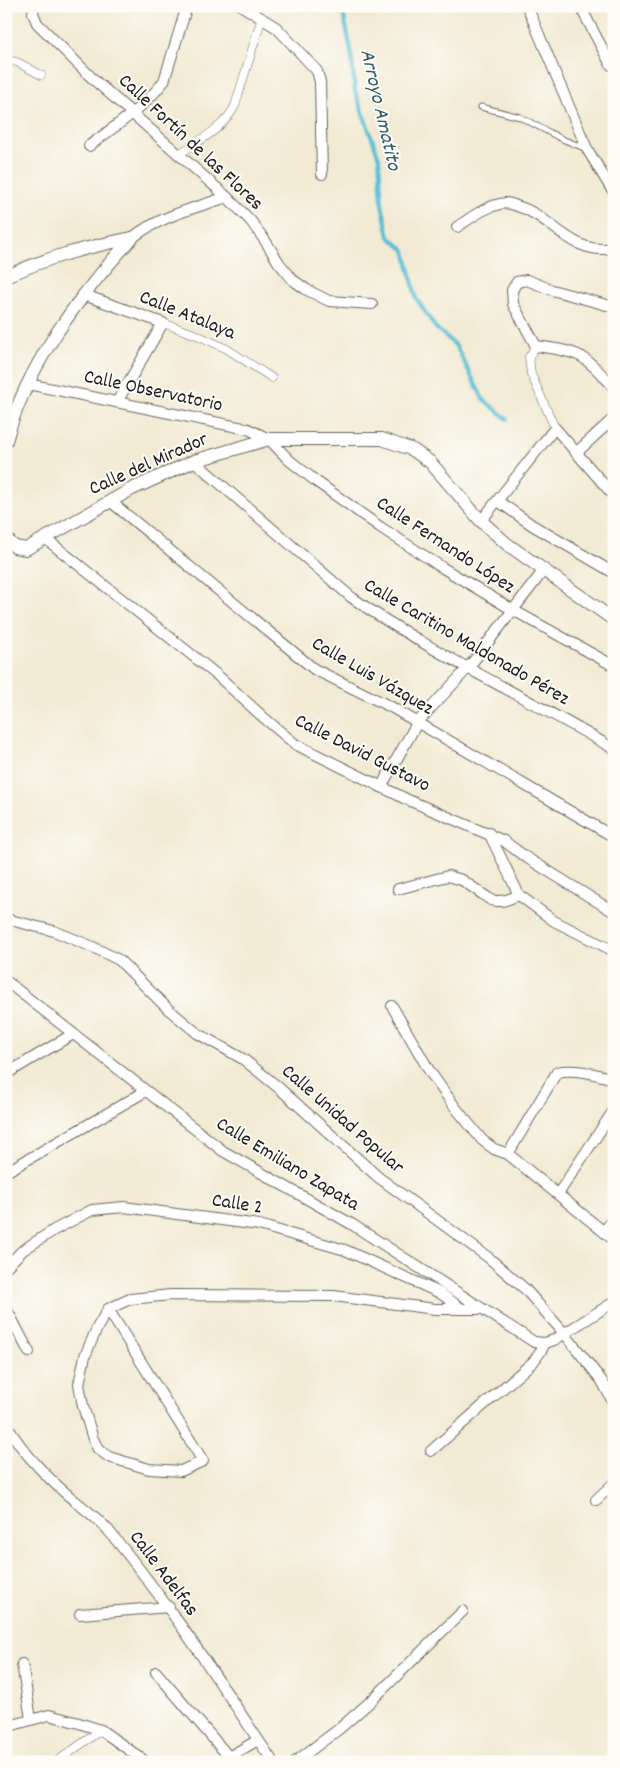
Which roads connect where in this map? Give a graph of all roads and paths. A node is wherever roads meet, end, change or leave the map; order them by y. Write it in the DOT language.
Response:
graph roads {
  1 [pos="34,6"];
  2 [pos="187,6"];
  3 [pos="242,6"];
  4 [pos="527,6"];
  5 [pos="580,6"];
  6 [pos="262,17"];
  7 [pos="6,59"];
  8 [pos="611,65"];
  9 [pos="41,75"];
  10 [pos="481,107"];
  11 [pos="132,114"];
  12 [pos="89,146"];
  13 [pos="587,149"];
  14 [pos="179,154"];
  15 [pos="322,174"];
  16 [pos="614,194"];
  17 [pos="227,197"];
  18 [pos="457,227"];
  19 [pos="132,238"];
  20 [pos="614,248"];
  21 [pos="6,277"];
  22 [pos="84,295"];
  23 [pos="372,304"];
  24 [pos="614,307"];
  25 [pos="163,323"];
  26 [pos="536,346"];
  27 [pos="272,378"];
  28 [pos="28,384"];
  29 [pos="614,387"];
  30 [pos="117,402"];
  31 [pos="614,418"];
  32 [pos="555,428"];
  33 [pos="269,439"];
  34 [pos="6,441"];
  35 [pos="576,453"];
  36 [pos="194,461"];
  37 [pos="614,496"];
  38 [pos="110,501"];
  39 [pos="498,501"];
  40 [pos="481,521"];
  41 [pos="6,539"];
  42 [pos="46,539"];
  43 [pos="544,570"];
  44 [pos="614,573"];
  45 [pos="513,610"];
  46 [pos="614,620"];
  47 [pos="614,666"];
  48 [pos="468,668"];
  49 [pos="417,724"];
  50 [pos="614,748"];
  51 [pos="381,787"];
  52 [pos="489,833"];
  53 [pos="614,837"];
  54 [pos="398,889"];
  55 [pos="519,895"];
  56 [pos="614,912"];
  57 [pos="6,919"];
  58 [pos="614,951"];
  59 [pos="6,981"];
  60 [pos="392,1006"];
  61 [pos="73,1034"];
  62 [pos="6,1074"];
  63 [pos="614,1079"];
  64 [pos="146,1091"];
  65 [pos="614,1110"];
  66 [pos="508,1154"];
  67 [pos="6,1172"];
  68 [pos="558,1194"];
  69 [pos="614,1217"];
  70 [pos="604,1232"];
  71 [pos="614,1240"];
  72 [pos="6,1267"];
  73 [pos="614,1302"];
  74 [pos="6,1308"];
  75 [pos="108,1309"];
  76 [pos="462,1309"];
  77 [pos="482,1309"];
  78 [pos="564,1333"];
  79 [pos="545,1343"];
  80 [pos="29,1352"];
  81 [pos="614,1404"];
  82 [pos="8,1430"];
  83 [pos="431,1452"];
  84 [pos="614,1483"];
  85 [pos="596,1500"];
  86 [pos="169,1607"];
  87 [pos="463,1611"];
  88 [pos="80,1614"];
  89 [pos="22,1664"];
  90 [pos="156,1672"];
  91 [pos="31,1720"];
  92 [pos="6,1727"];
  93 [pos="101,1730"];
  94 [pos="258,1740"];
  95 [pos="225,1759"];
  96 [pos="56,1762"];
  97 [pos="146,1762"];
  98 [pos="273,1762"];
  99 [pos="295,1762"];
  1 -- 11 [label="street, Calle Fortín de las Flores"];
  2 -- 11 [label="street"];
  3 -- 6 [label="street"];
  4 -- 13 [label="street"];
  5 -- 8 [label="street"];
  6 -- 14 [label="street"];
  6 -- 15 [label="street"];
  7 -- 9 [label="street"];
  10 -- 13 [label="lane"];
  11 -- 12 [label="street"];
  11 -- 14 [label="street, Calle Fortín de las Flores"];
  13 -- 16 [label="street"];
  14 -- 17 [label="street, Calle Fortín de las Flores"];
  17 -- 19 [label="street"];
  17 -- 23 [label="street, Calle Fortín de las Flores"];
  18 -- 20 [label="street"];
  19 -- 21 [label="street"];
  19 -- 22 [label="street"];
  22 -- 25 [label="street, Calle Atalaya"];
  22 -- 28 [label="street"];
  24 -- 26 [label="street"];
  25 -- 27 [label="street, Calle Atalaya"];
  25 -- 30 [label="street"];
  26 -- 29 [label="street"];
  26 -- 32 [label="street"];
  28 -- 30 [label="street, Calle Observatorio"];
  28 -- 34 [label="street"];
  30 -- 33 [label="street, Calle Observatorio"];
  31 -- 35 [label="street"];
  32 -- 35 [label="street"];
  32 -- 39 [label="street"];
  33 -- 36 [label="street, Calle del Mirador"];
  33 -- 40 [label="street, Calle del Mirador"];
  33 -- 45 [label="street, Calle Fernando López"];
  35 -- 37 [label="street"];
  36 -- 38 [label="street, Calle del Mirador"];
  36 -- 48 [label="street, Calle Caritino Maldonado Pérez"];
  38 -- 42 [label="street, Calle del Mirador"];
  38 -- 49 [label="street, Calle Luis Vázquez"];
  39 -- 40 [label="street"];
  39 -- 44 [label="street"];
  40 -- 43 [label="street, Calle del Mirador"];
  41 -- 42 [label="street, Calle del Mirador"];
  42 -- 51 [label="street, Calle David Gustavo"];
  43 -- 45 [label="street"];
  43 -- 46 [label="street, Calle del Mirador"];
  45 -- 47 [label="street, Calle Fernando López"];
  45 -- 48 [label="street"];
  48 -- 49 [label="street"];
  48 -- 50 [label="street, Calle Caritino Maldonado Pérez"];
  49 -- 51 [label="street"];
  49 -- 53 [label="street, Calle Luis Vázquez"];
  51 -- 52 [label="street, Calle David Gustavo"];
  52 -- 55 [label="street"];
  52 -- 56 [label="street, Calle David Gustavo"];
  54 -- 55 [label="street"];
  55 -- 58 [label="street"];
  57 -- 78 [label="street, Calle Unidad Popular"];
  59 -- 61 [label="street, Calle Emiliano Zapata"];
  60 -- 66 [label="street"];
  61 -- 62 [label="street"];
  61 -- 64 [label="street, Calle Emiliano Zapata"];
  63 -- 66 [label="street"];
  64 -- 67 [label="street"];
  64 -- 77 [label="street, Calle Emiliano Zapata"];
  65 -- 68 [label="street"];
  66 -- 68 [label="street"];
  68 -- 70 [label="street"];
  69 -- 70 [label="street"];
  70 -- 71 [label="street"];
  72 -- 76 [label="street, Calle 2"];
  73 -- 78 [label="street"];
  74 -- 80 [label="street"];
  75 -- 75 [label="street"];
  75 -- 76 [label="street"];
  76 -- 77 [label="street"];
  77 -- 79 [label="street, Calle Emiliano Zapata"];
  78 -- 79 [label="street"];
  78 -- 81 [label="street, Calle Unidad Popular"];
  79 -- 83 [label="street"];
  82 -- 86 [label="street, Calle Adelfas"];
  84 -- 85 [label="street"];
  86 -- 88 [label="street"];
  86 -- 94 [label="street, Calle Adelfas"];
  87 -- 99 [label="street"];
  89 -- 91 [label="street"];
  90 -- 95 [label="street"];
  91 -- 92 [label="street"];
  91 -- 93 [label="street"];
  93 -- 96 [label="street"];
  93 -- 97 [label="street"];
  94 -- 95 [label="street"];
  94 -- 98 [label="street, Calle Adelfas"];
}
